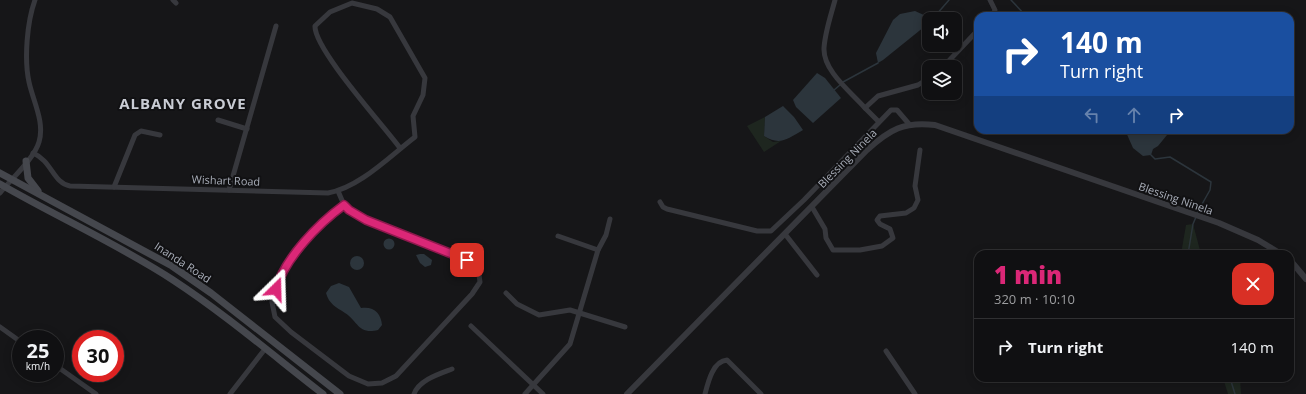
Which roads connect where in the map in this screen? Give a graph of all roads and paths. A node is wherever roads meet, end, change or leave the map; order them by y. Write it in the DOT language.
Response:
graph roads {
  1 [pos="35,0"];
  2 [pos="835,0"];
  3 [pos="990,0"];
  4 [pos="994,12"];
  5 [pos="276,26"];
  6 [pos="974,34"];
  7 [pos="950,60"];
  8 [pos="922,82"];
  9 [pos="865,108"];
  10 [pos="218,120"];
  11 [pos="880,122"];
  12 [pos="909,124"];
  13 [pos="247,129"];
  14 [pos="160,135"];
  15 [pos="400,148"];
  16 [pos="920,150"];
  17 [pos="33,153"];
  18 [pos="26,161"];
  19 [pos="0,173"];
  20 [pos="11,179"];
  21 [pos="114,187"];
  22 [pos="2,188"];
  23 [pos="229,190"];
  24 [pos="338,192"];
  25 [pos="43,196"];
  26 [pos="660,202"];
  27 [pos="344,205"];
  28 [pos="812,207"];
  29 [pos="610,219"];
  30 [pos="786,234"];
  31 [pos="558,236"];
  32 [pos="598,250"];
  33 [pos="1274,250"];
  34 [pos="1294,265"];
  35 [pos="817,275"];
  36 [pos="1306,279"];
  37 [pos="506,293"];
  38 [pos="580,314"];
  39 [pos="471,326"];
  40 [pos="0,327"];
  41 [pos="625,327"];
  42 [pos="12,336"];
  43 [pos="265,349"];
  44 [pos="886,351"];
  45 [pos="452,369"];
  46 [pos="64,371"];
  47 [pos="534,385"];
  48 [pos="96,394"];
  49 [pos="230,394"];
  50 [pos="323,394"];
  51 [pos="340,394"];
  52 [pos="414,394"];
  53 [pos="525,394"];
  54 [pos="543,394"];
  55 [pos="626,394"];
  56 [pos="705,394"];
  57 [pos="761,394"];
  58 [pos="914,394"];
  1 -- 17 [label="street"];
  2 -- 9 [label="street"];
  3 -- 4 [label="street"];
  5 -- 13 [label="street"];
  6 -- 7 [label="street"];
  8 -- 9 [label="street"];
  9 -- 11 [label="street"];
  10 -- 13 [label="street"];
  11 -- 12 [label="street"];
  11 -- 26 [label="street"];
  12 -- 28 [label="street, Blessing Ninela"];
  12 -- 33 [label="street, Blessing Ninela"];
  13 -- 23 [label="street"];
  14 -- 21 [label="street"];
  15 -- 15 [label="street, Wishart Road"];
  15 -- 24 [label="street, Wishart Road"];
  16 -- 28 [label="street"];
  17 -- 18 [label="street"];
  17 -- 21 [label="street, Wishart Road"];
  18 -- 20 [label="street"];
  18 -- 25 [label="main road"];
  19 -- 20 [label="main road, Inanda Road"];
  20 -- 22 [label="street"];
  20 -- 25 [label="main road, Inanda Road"];
  21 -- 23 [label="street, Wishart Road"];
  22 -- 43 [label="main road, Inanda Road"];
  23 -- 24 [label="street, Wishart Road"];
  24 -- 27 [label="street"];
  25 -- 51 [label="main road, Inanda Road"];
  27 -- 27 [label="street"];
  28 -- 30 [label="street, Blessing Ninela"];
  29 -- 32 [label="street"];
  30 -- 35 [label="street"];
  30 -- 55 [label="street, Blessing Ninela"];
  31 -- 32 [label="street"];
  32 -- 38 [label="street"];
  34 -- 36 [label="street"];
  37 -- 38 [label="street"];
  38 -- 41 [label="street"];
  38 -- 47 [label="street"];
  39 -- 47 [label="street"];
  40 -- 42 [label="street"];
  43 -- 49 [label="street"];
  43 -- 50 [label="main road, Inanda Road"];
  44 -- 58 [label="street"];
  45 -- 52 [label="street"];
  46 -- 48 [label="street"];
  47 -- 53 [label="street"];
  47 -- 54 [label="street"];
  56 -- 57 [label="street"];
}
